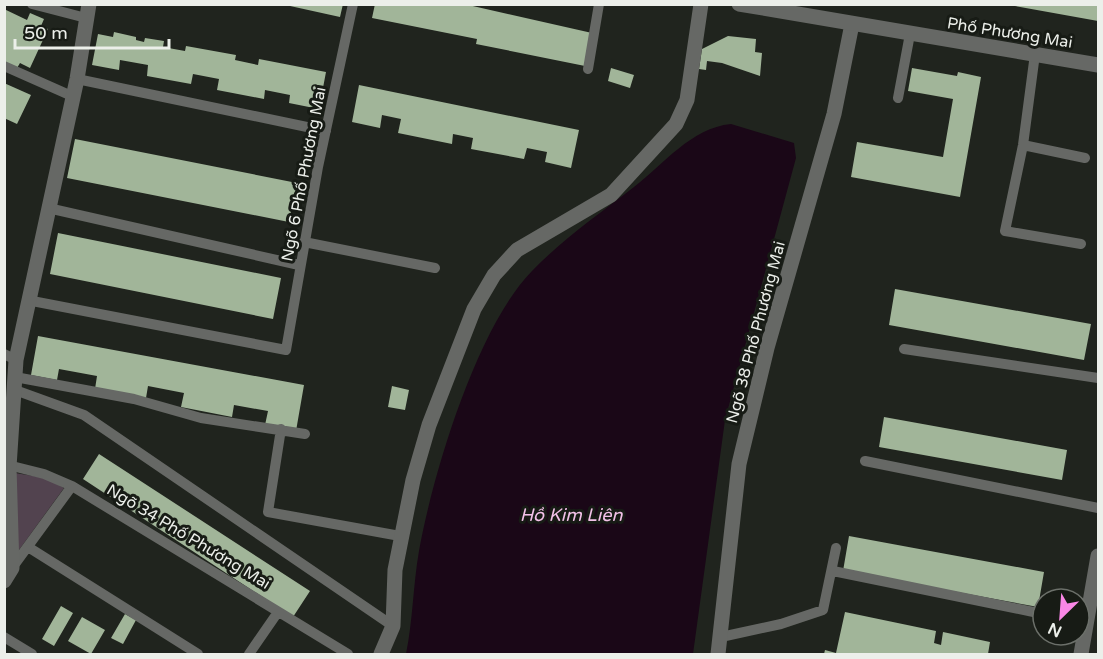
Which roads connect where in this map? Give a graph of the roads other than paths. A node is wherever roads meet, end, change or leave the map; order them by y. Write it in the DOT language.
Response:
graph roads {
  1 [pos="32,4"];
  2 [pos="354,4"];
  3 [pos="599,4"];
  4 [pos="701,4"];
  5 [pos="739,4"];
  6 [pos="781,8"];
  7 [pos="87,11"];
  8 [pos="852,24"];
  9 [pos="910,34"];
  10 [pos="1035,54"];
  11 [pos="1098,65"];
  12 [pos="4,66"];
  13 [pos="588,69"];
  14 [pos="77,79"];
  15 [pos="74,97"];
  16 [pos="898,98"];
  17 [pos="326,131"];
  18 [pos="1023,145"];
  19 [pos="1085,158"];
  20 [pos="48,208"];
  21 [pos="304,242"];
  22 [pos="1081,244"];
  23 [pos="299,265"];
  24 [pos="435,268"];
  25 [pos="27,300"];
  26 [pos="904,349"];
  27 [pos="10,357"];
  28 [pos="1098,378"];
  29 [pos="15,383"];
  30 [pos="281,429"];
  31 [pos="305,434"];
  32 [pos="865,461"];
  33 [pos="7,465"];
  34 [pos="72,486"];
  35 [pos="1098,508"];
  36 [pos="400,536"];
  37 [pos="28,547"];
  38 [pos="836,548"];
  39 [pos="1098,562"];
  40 [pos="833,571"];
  41 [pos="8,575"];
  42 [pos="1091,588"];
  43 [pos="278,612"];
  44 [pos="1031,612"];
  45 [pos="393,626"];
  46 [pos="4,637"];
  47 [pos="721,637"];
  48 [pos="33,654"];
  49 [pos="198,654"];
  50 [pos="249,654"];
  51 [pos="348,654"];
  52 [pos="381,654"];
  53 [pos="718,654"];
  1 -- 7 [label="lane"];
  2 -- 17 [label="lane, Ngõ 6 Phố Phương Mai"];
  3 -- 13 [label="lane"];
  4 -- 36 [label="street"];
  5 -- 6 [label="street, Phố Phương Mai"];
  6 -- 8 [label="street, Phố Phương Mai"];
  7 -- 14 [label="street"];
  8 -- 9 [label="street, Phố Phương Mai"];
  8 -- 47 [label="street, Ngõ 38 Phố Phương Mai"];
  9 -- 10 [label="street, Phố Phương Mai"];
  9 -- 16 [label="lane"];
  10 -- 11 [label="street, Phố Phương Mai"];
  10 -- 18 [label="lane"];
  12 -- 15 [label="lane"];
  14 -- 15 [label="street"];
  14 -- 17 [label="lane"];
  15 -- 20 [label="street"];
  17 -- 21 [label="lane, Ngõ 6 Phố Phương Mai"];
  18 -- 19 [label="lane"];
  18 -- 22 [label="lane"];
  20 -- 23 [label="lane"];
  20 -- 25 [label="street"];
  21 -- 23 [label="lane, Ngõ 6 Phố Phương Mai"];
  21 -- 24 [label="lane"];
  23 -- 25 [label="lane, Ngõ 6 Phố Phương Mai"];
  25 -- 27 [label="street"];
  26 -- 28 [label="lane"];
  27 -- 29 [label="street"];
  29 -- 30 [label="lane"];
  29 -- 33 [label="street"];
  29 -- 45 [label="lane"];
  30 -- 31 [label="lane"];
  30 -- 36 [label="lane"];
  32 -- 35 [label="lane"];
  33 -- 34 [label="lane, Ngõ 34 Phố Phương Mai"];
  33 -- 41 [label="street"];
  34 -- 37 [label="lane"];
  34 -- 43 [label="lane, Ngõ 34 Phố Phương Mai"];
  36 -- 45 [label="street"];
  37 -- 41 [label="lane"];
  37 -- 49 [label="lane"];
  38 -- 40 [label="lane"];
  39 -- 42 [label="street"];
  40 -- 44 [label="lane"];
  40 -- 47 [label="lane"];
  43 -- 50 [label="lane"];
  43 -- 51 [label="lane, Ngõ 34 Phố Phương Mai"];
  45 -- 52 [label="street"];
  46 -- 48 [label="lane"];
  47 -- 53 [label="street, Ngõ 38 Phố Phương Mai"];
}
